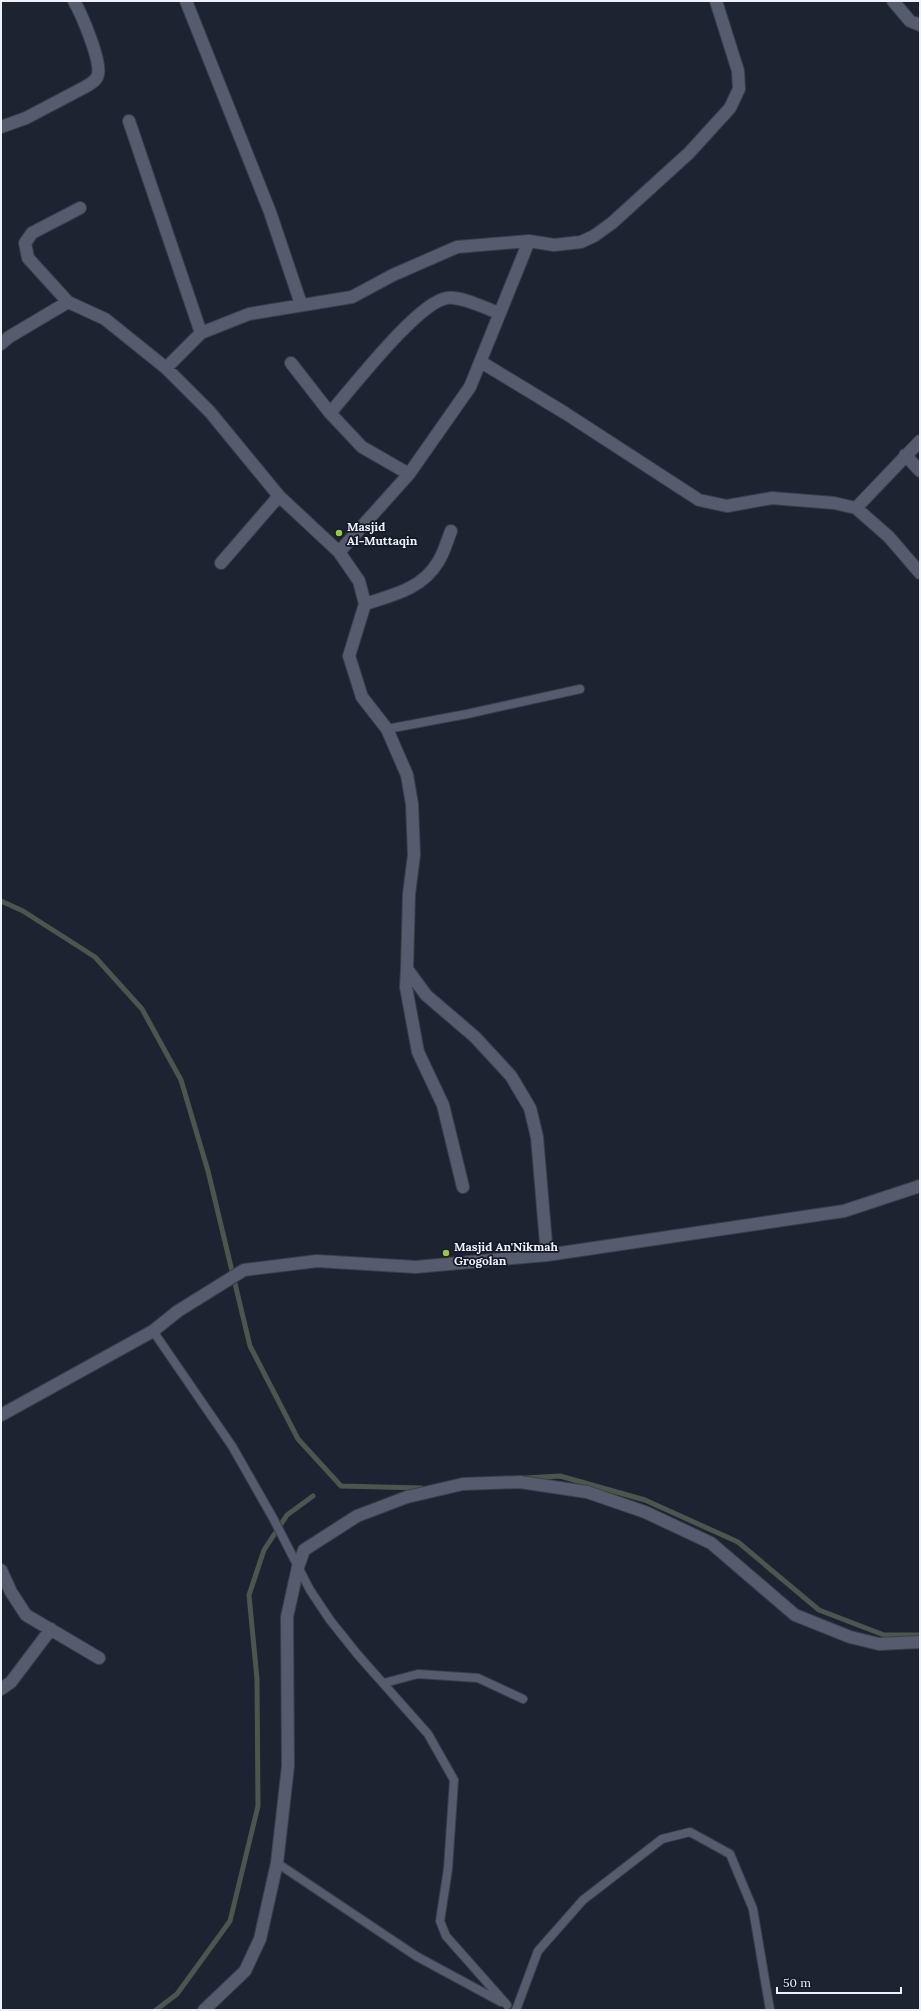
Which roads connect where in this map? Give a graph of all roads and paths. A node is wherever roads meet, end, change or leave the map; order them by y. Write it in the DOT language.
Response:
graph roads {
  1 [pos="74,1"];
  2 [pos="186,1"];
  3 [pos="716,1"];
  4 [pos="893,1"];
  5 [pos="920,25"];
  6 [pos="129,121"];
  7 [pos="1,127"];
  8 [pos="80,208"];
  9 [pos="530,241"];
  10 [pos="68,302"];
  11 [pos="302,304"];
  12 [pos="499,313"];
  13 [pos="201,333"];
  14 [pos="1,344"];
  15 [pos="481,362"];
  16 [pos="291,363"];
  17 [pos="166,368"];
  18 [pos="330,413"];
  19 [pos="920,441"];
  20 [pos="905,455"];
  21 [pos="920,471"];
  22 [pos="409,474"];
  23 [pos="278,496"];
  24 [pos="856,508"];
  25 [pos="452,531"];
  26 [pos="339,552"];
  27 [pos="221,563"];
  28 [pos="920,573"];
  29 [pos="365,604"];
  30 [pos="580,689"];
  31 [pos="388,729"];
  32 [pos="407,970"];
  33 [pos="920,1186"];
  34 [pos="463,1188"];
  35 [pos="547,1255"];
  36 [pos="153,1331"];
  37 [pos="1,1415"];
  38 [pos="298,1567"];
  39 [pos="1,1570"];
  40 [pos="51,1629"];
  41 [pos="920,1642"];
  42 [pos="98,1658"];
  43 [pos="384,1683"];
  44 [pos="1,1689"];
  45 [pos="522,1699"];
  46 [pos="277,1863"];
  47 [pos="510,2008"];
  48 [pos="204,2010"];
  49 [pos="516,2010"];
  50 [pos="770,2010"];
  1 -- 7 [label="street"];
  2 -- 11 [label="street"];
  3 -- 9 [label="street"];
  4 -- 5 [label="street"];
  6 -- 13 [label="street"];
  8 -- 10 [label="street"];
  9 -- 11 [label="street"];
  9 -- 12 [label="street"];
  10 -- 14 [label="street"];
  10 -- 17 [label="street"];
  11 -- 13 [label="street"];
  12 -- 15 [label="street"];
  12 -- 18 [label="street"];
  13 -- 17 [label="street"];
  15 -- 22 [label="street"];
  15 -- 24 [label="street"];
  16 -- 18 [label="street"];
  17 -- 23 [label="street"];
  18 -- 22 [label="street"];
  19 -- 20 [label="street"];
  20 -- 21 [label="street"];
  20 -- 24 [label="street"];
  22 -- 26 [label="street"];
  23 -- 26 [label="street"];
  23 -- 27 [label="street"];
  24 -- 28 [label="street"];
  25 -- 29 [label="street"];
  26 -- 29 [label="street"];
  29 -- 31 [label="street"];
  30 -- 31 [label="lane"];
  31 -- 32 [label="street"];
  32 -- 34 [label="street"];
  32 -- 35 [label="street"];
  33 -- 35 [label="street"];
  35 -- 36 [label="street"];
  36 -- 37 [label="street"];
  36 -- 38 [label="lane"];
  38 -- 41 [label="street"];
  38 -- 43 [label="lane"];
  38 -- 46 [label="street"];
  39 -- 40 [label="street"];
  40 -- 42 [label="street"];
  40 -- 44 [label="street"];
  43 -- 45 [label="lane"];
  43 -- 47 [label="lane"];
  46 -- 47 [label="lane"];
  46 -- 48 [label="street"];
  49 -- 50 [label="lane"];
}
